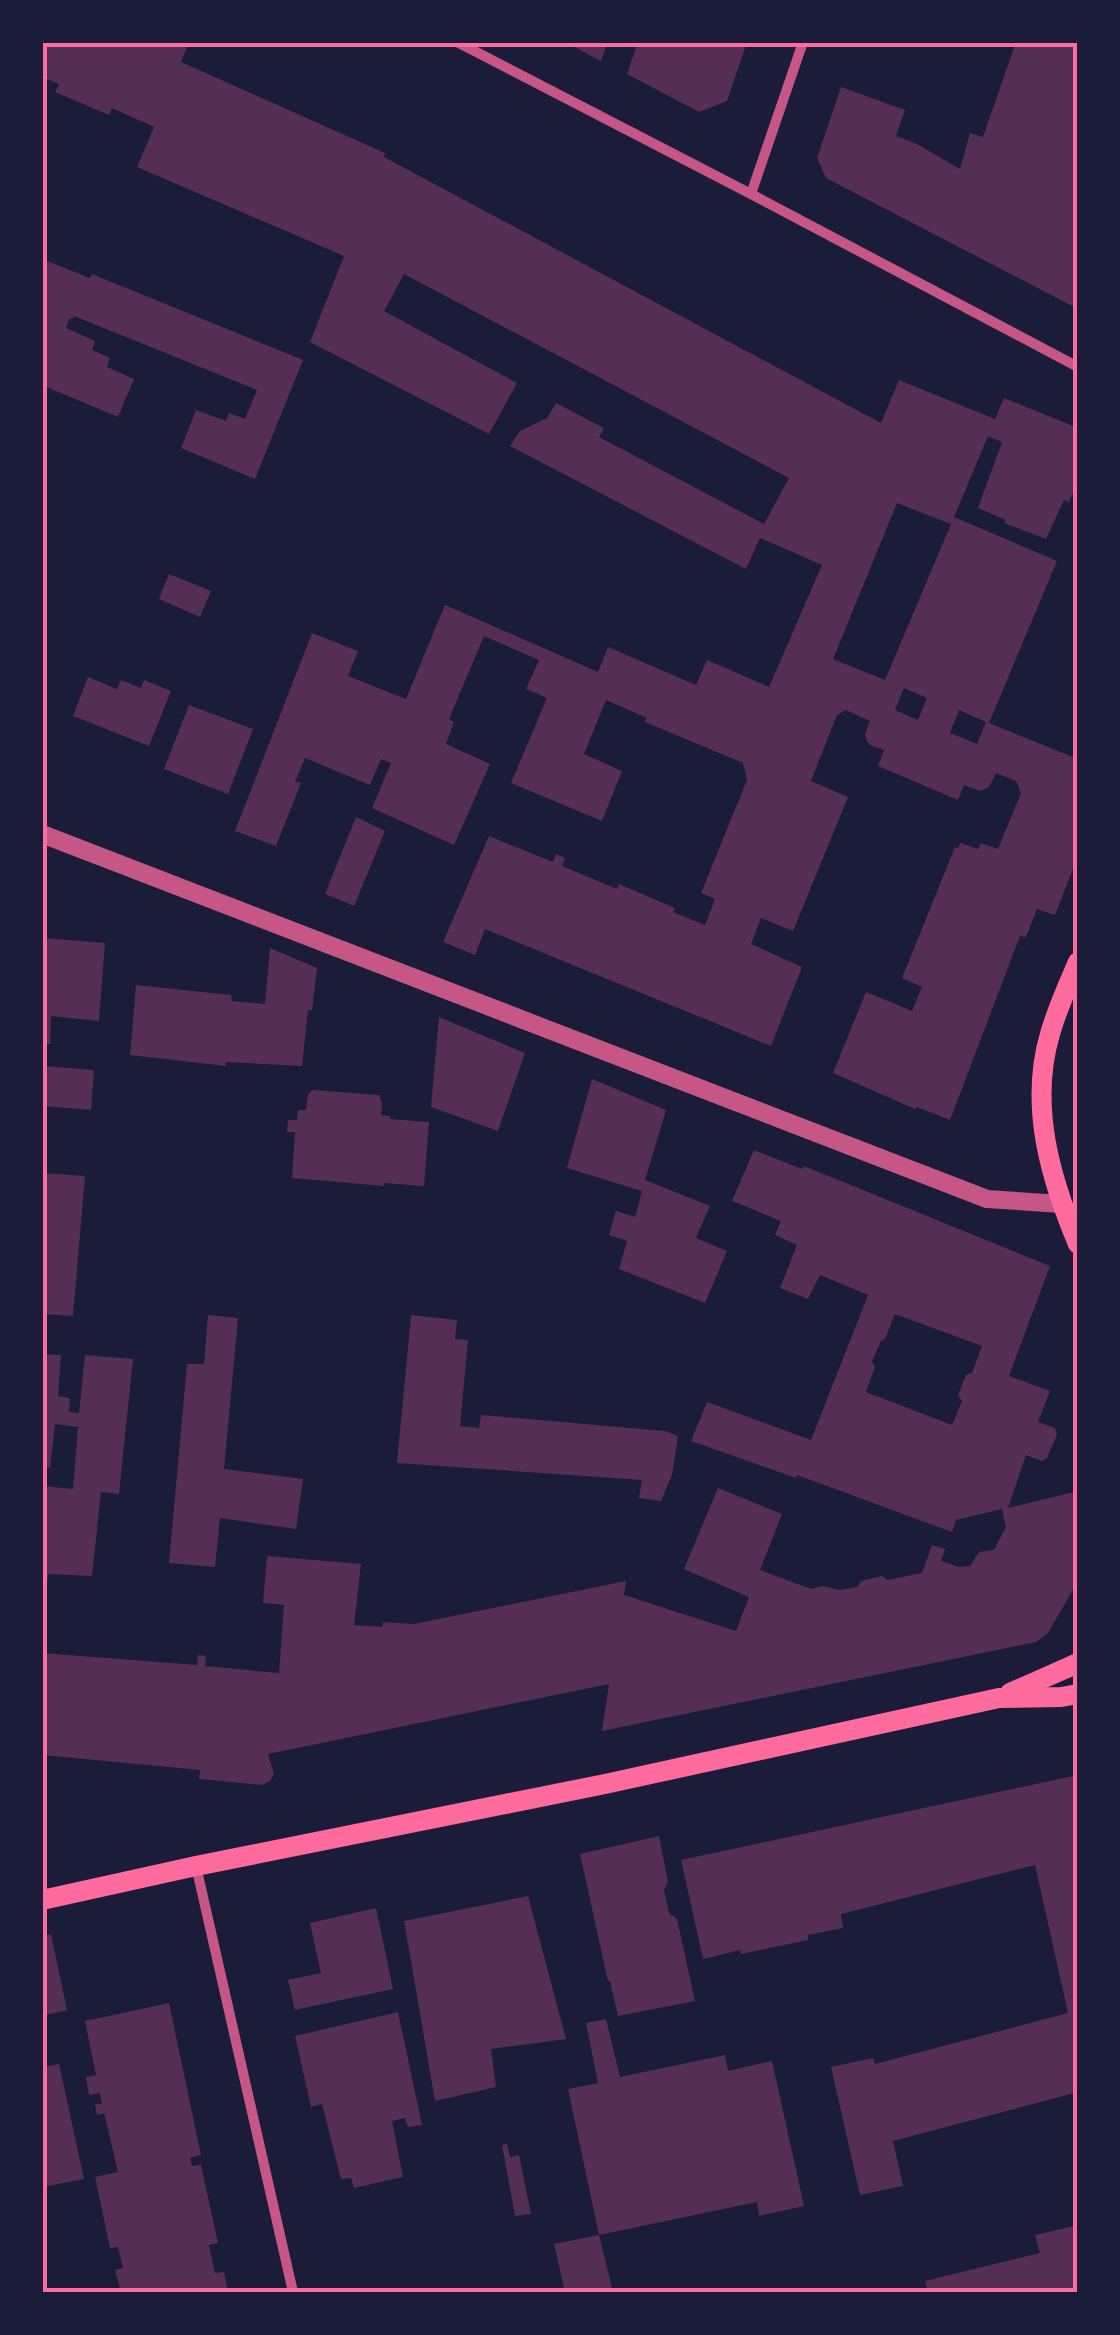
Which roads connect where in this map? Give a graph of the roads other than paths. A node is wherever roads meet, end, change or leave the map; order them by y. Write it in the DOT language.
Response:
graph roads {
  1 [pos="456,42"];
  2 [pos="803,42"];
  3 [pos="751,194"];
  4 [pos="1078,368"];
  5 [pos="42,834"];
  6 [pos="1078,962"];
  7 [pos="1061,1204"];
  8 [pos="1078,1244"];
  9 [pos="1078,1663"];
  10 [pos="1078,1694"];
  11 [pos="999,1698"];
  12 [pos="196,1866"];
  13 [pos="42,1900"];
  14 [pos="293,2292"];
  1 -- 3 [label="street"];
  2 -- 3 [label="street"];
  3 -- 4 [label="street"];
  5 -- 7 [label="street"];
  6 -- 7 [label="main road"];
  7 -- 8 [label="main road"];
  9 -- 11 [label="main road"];
  10 -- 11 [label="main road"];
  11 -- 12 [label="main road"];
  12 -- 13 [label="main road"];
  12 -- 14 [label="street"];
}
